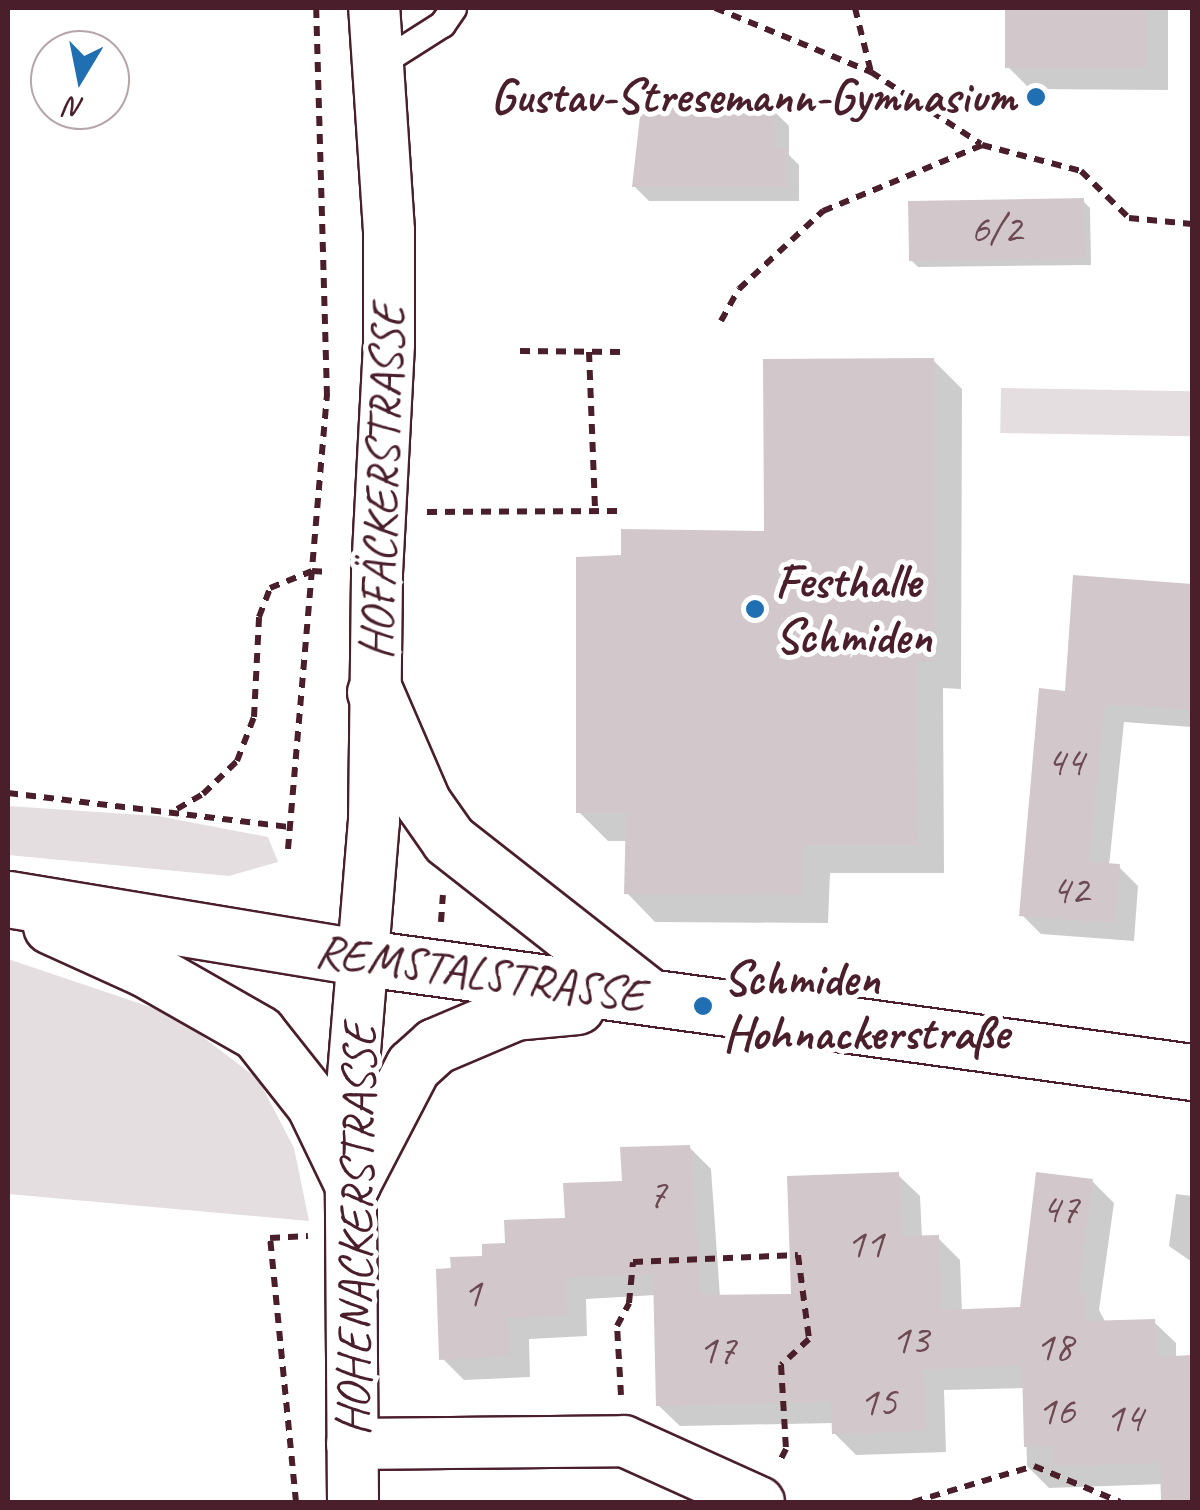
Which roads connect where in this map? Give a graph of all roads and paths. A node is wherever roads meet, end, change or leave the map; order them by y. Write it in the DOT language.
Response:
graph roads {
  1 [pos="316,8"];
  2 [pos="374,8"];
  3 [pos="452,8"];
  4 [pos="714,8"];
  5 [pos="855,8"];
  6 [pos="379,64"];
  7 [pos="872,72"];
  8 [pos="982,145"];
  9 [pos="1192,224"];
  10 [pos="721,321"];
  11 [pos="520,351"];
  12 [pos="589,352"];
  13 [pos="620,352"];
  14 [pos="595,511"];
  15 [pos="621,511"];
  16 [pos="442,512"];
  17 [pos="312,571"];
  18 [pos="377,573"];
  19 [pos="375,692"];
  20 [pos="8,794"];
  21 [pos="177,809"];
  22 [pos="290,827"];
  23 [pos="288,849"];
  24 [pos="8,903"];
  25 [pos="364,958"];
  26 [pos="650,998"];
  27 [pos="1192,1072"];
  28 [pos="352,1183"];
  29 [pos="270,1238"];
  30 [pos="624,1442"];
  31 [pos="352,1444"];
  32 [pos="296,1502"];
  33 [pos="353,1502"];
  34 [pos="759,1502"];
  35 [pos="914,1502"];
  36 [pos="1120,1502"];
  1 -- 17 [label="path"];
  2 -- 6 [label="street, HOFÄCKERSTRASSE"];
  3 -- 6 [label="lane"];
  4 -- 7 [label="path"];
  5 -- 7 [label="path"];
  6 -- 18 [label="street, HOFÄCKERSTRASSE"];
  7 -- 8 [label="path"];
  8 -- 9 [label="path"];
  8 -- 10 [label="path"];
  11 -- 12 [label="path"];
  12 -- 13 [label="path"];
  12 -- 14 [label="path"];
  14 -- 15 [label="path"];
  14 -- 16 [label="path"];
  17 -- 18 [label="path"];
  17 -- 21 [label="path"];
  17 -- 22 [label="path"];
  18 -- 19 [label="street, HOFÄCKERSTRASSE"];
  19 -- 25 [label="street, HOFÄCKERSTRASSE"];
  19 -- 26 [label="street"];
  20 -- 21 [label="path"];
  21 -- 22 [label="path"];
  22 -- 23 [label="path"];
  24 -- 25 [label="street, REMSTALSTRASSE"];
  24 -- 28 [label="street"];
  25 -- 26 [label="street, REMSTALSTRASSE"];
  25 -- 28 [label="street, HOHENACKERSTRASSE"];
  26 -- 27 [label="street, REMSTALSTRASSE"];
  26 -- 28 [label="street"];
  28 -- 31 [label="street, HOHENACKERSTRASSE"];
  29 -- 32 [label="path"];
  30 -- 31 [label="street"];
  30 -- 34 [label="street"];
  30 -- 34 [label="path"];
  31 -- 33 [label="street, HOHENACKERSTRASSE"];
  35 -- 36 [label="path"];
}
